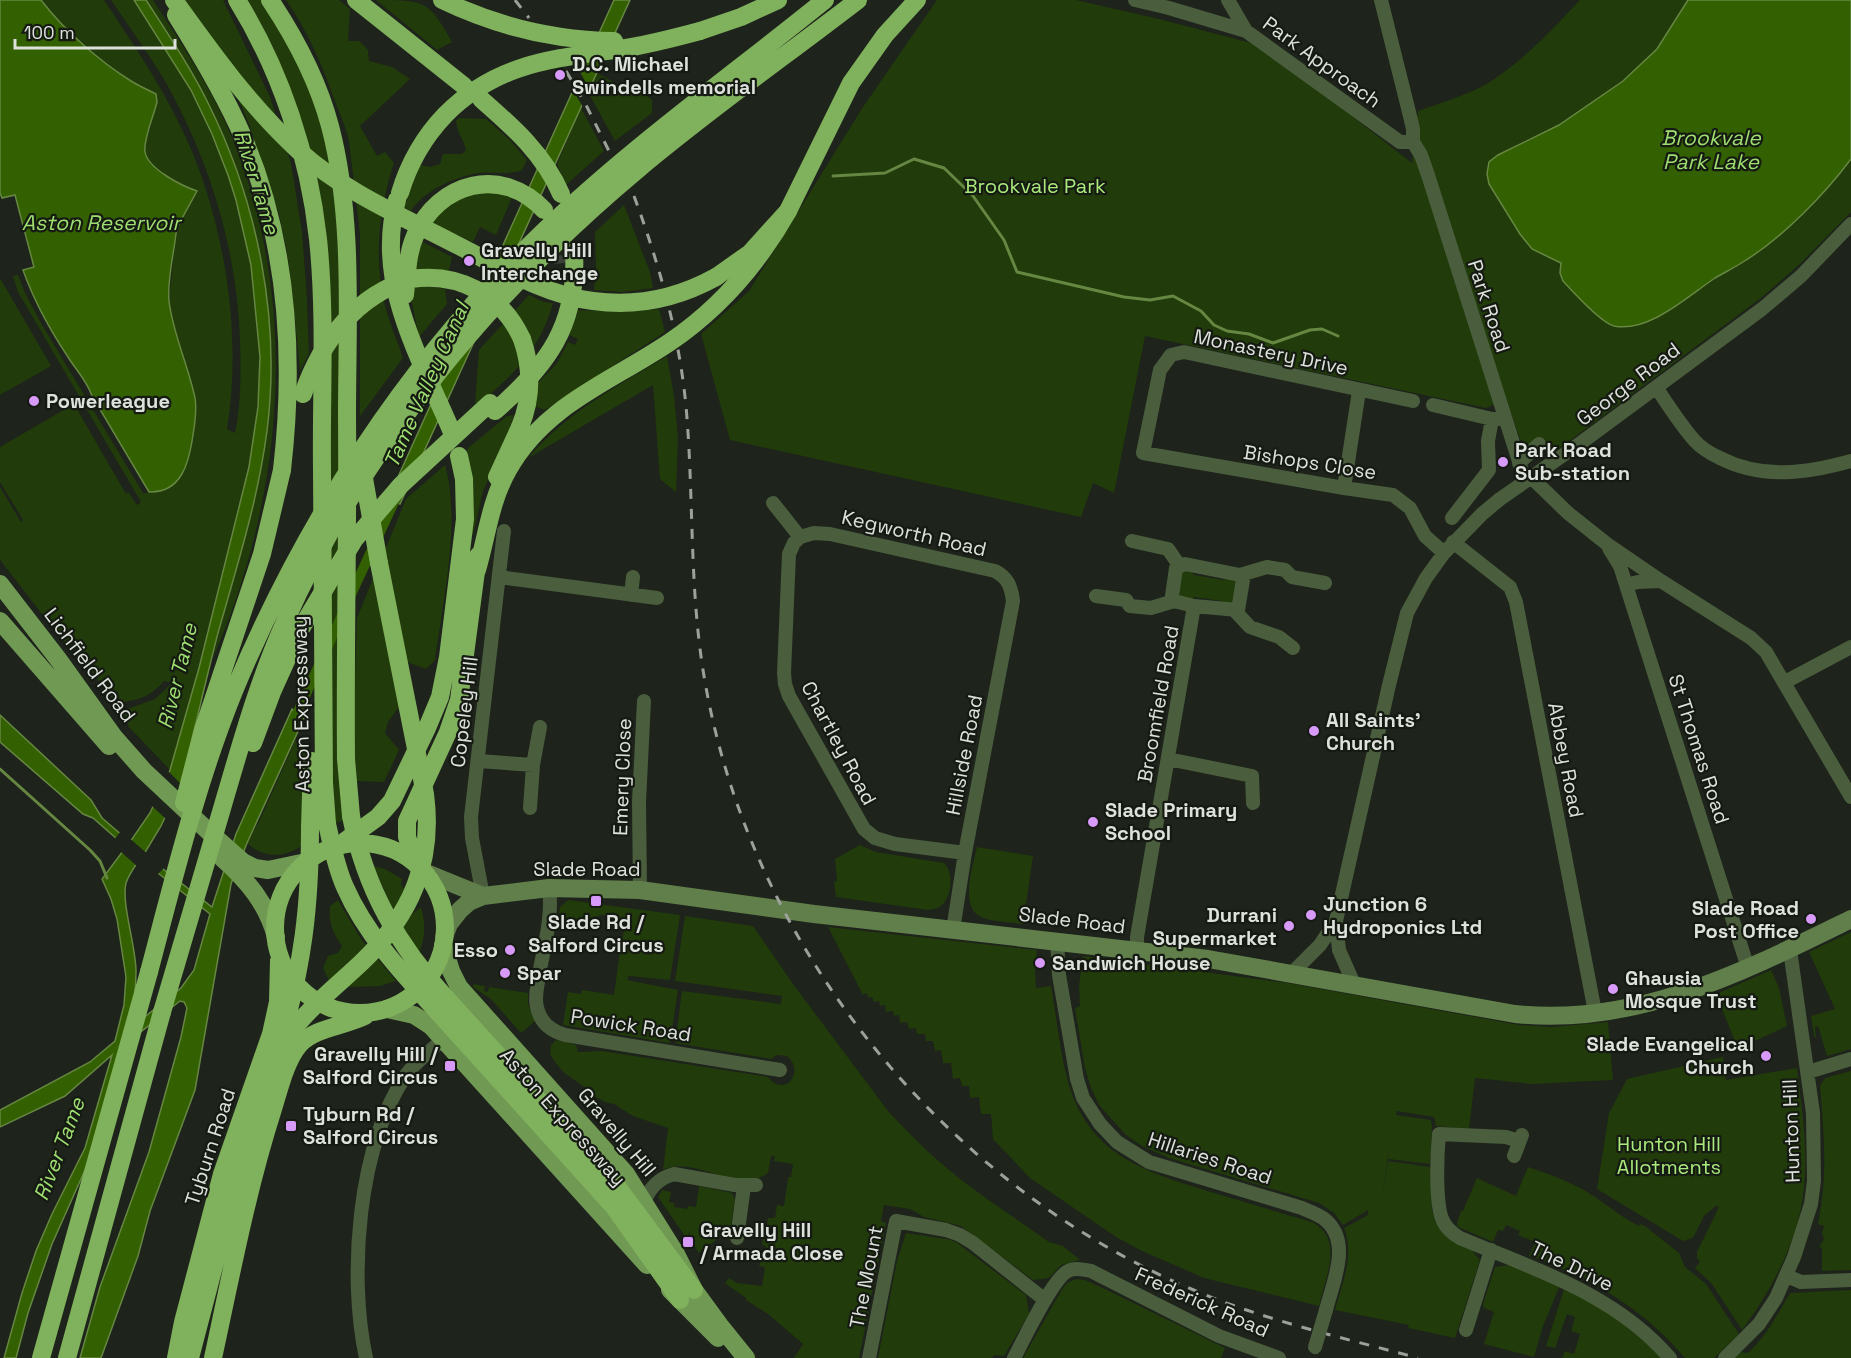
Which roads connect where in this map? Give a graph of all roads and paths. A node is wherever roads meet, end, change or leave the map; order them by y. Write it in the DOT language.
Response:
graph roads {
  1 [pos="166,0"];
  2 [pos="174,0"];
  3 [pos="237,0"];
  4 [pos="270,0"];
  5 [pos="356,0"];
  6 [pos="442,0"];
  7 [pos="778,0"];
  8 [pos="825,0"];
  9 [pos="858,0"];
  10 [pos="917,0"];
  11 [pos="1135,0"];
  12 [pos="1228,0"];
  13 [pos="1381,0"];
  14 [pos="700,31"];
  15 [pos="1246,31"];
  16 [pos="464,86"];
  17 [pos="480,99"];
  18 [pos="1413,142"];
  19 [pos="561,194"];
  20 [pos="544,210"];
  21 [pos="788,211"];
  22 [pos="1851,224"];
  23 [pos="568,264"];
  24 [pos="403,318"];
  25 [pos="347,331"];
  26 [pos="1656,387"];
  27 [pos="1359,391"];
  28 [pos="1413,401"];
  29 [pos="1433,405"];
  30 [pos="1498,419"];
  31 [pos="449,426"];
  32 [pos="1539,444"];
  33 [pos="1143,453"];
  34 [pos="459,456"];
  35 [pos="1851,461"];
  36 [pos="1519,463"];
  37 [pos="282,470"];
  38 [pos="1529,480"];
  39 [pos="1344,488"];
  40 [pos="773,503"];
  41 [pos="1452,518"];
  42 [pos="504,531"];
  43 [pos="800,537"];
  44 [pos="1132,541"];
  45 [pos="1454,542"];
  46 [pos="1607,544"];
  47 [pos="1444,553"];
  48 [pos="1179,565"];
  49 [pos="477,570"];
  50 [pos="1240,575"];
  51 [pos="499,576"];
  52 [pos="633,578"];
  53 [pos="1661,582"];
  54 [pos="1325,583"];
  55 [pos="0,584"];
  56 [pos="1626,585"];
  57 [pos="1012,589"];
  58 [pos="631,594"];
  59 [pos="1096,596"];
  60 [pos="657,598"];
  61 [pos="1174,601"];
  62 [pos="1194,606"];
  63 [pos="1235,611"];
  64 [pos="322,616"];
  65 [pos="0,621"];
  66 [pos="1851,647"];
  67 [pos="1293,648"];
  68 [pos="1785,682"];
  69 [pos="644,701"];
  70 [pos="540,727"];
  71 [pos="1168,759"];
  72 [pos="479,761"];
  73 [pos="533,765"];
  74 [pos="157,789"];
  75 [pos="1851,797"];
  76 [pos="1253,803"];
  77 [pos="530,808"];
  78 [pos="319,826"];
  79 [pos="339,846"];
  80 [pos="965,853"];
  81 [pos="306,862"];
  82 [pos="241,868"];
  83 [pos="421,869"];
  84 [pos="549,888"];
  85 [pos="640,890"];
  86 [pos="483,896"];
  87 [pos="1851,919"];
  88 [pos="1336,921"];
  89 [pos="953,930"];
  90 [pos="444,941"];
  91 [pos="1057,941"];
  92 [pos="277,943"];
  93 [pos="1137,950"];
  94 [pos="1790,950"];
  95 [pos="1748,968"];
  96 [pos="149,972"];
  97 [pos="1292,973"];
  98 [pos="1354,984"];
  99 [pos="441,1005"];
  100 [pos="379,1011"];
  101 [pos="162,1012"];
  102 [pos="1595,1012"];
  103 [pos="442,1040"];
  104 [pos="1851,1059"];
  105 [pos="780,1070"];
  106 [pos="1808,1072"];
  107 [pos="1514,1156"];
  108 [pos="222,1174"];
  109 [pos="644,1201"];
  110 [pos="736,1238"];
  111 [pos="1491,1250"];
  112 [pos="1787,1276"];
  113 [pos="1851,1280"];
  114 [pos="687,1295"];
  115 [pos="1045,1300"];
  116 [pos="1466,1330"];
  117 [pos="1314,1353"];
  118 [pos="41,1358"];
  119 [pos="67,1358"];
  120 [pos="176,1358"];
  121 [pos="190,1358"];
  122 [pos="213,1358"];
  123 [pos="366,1358"];
  124 [pos="744,1358"];
  125 [pos="869,1358"];
  126 [pos="1014,1358"];
  127 [pos="1279,1358"];
  128 [pos="1670,1358"];
  129 [pos="1725,1358"];
  1 -- 37 [label="highway"];
  2 -- 21 [label="highway, bridge"];
  3 -- 64 [label="highway, Aston Expressway, bridge"];
  4 -- 25 [label="highway, Aston Expressway"];
  5 -- 16 [label="highway"];
  6 -- 14 [label="highway, bridge"];
  7 -- 14 [label="highway"];
  8 -- 96 [label="highway, bridge"];
  9 -- 101 [label="highway, bridge"];
  10 -- 21 [label="highway"];
  11 -- 15 [label="street, Park Approach"];
  12 -- 15 [label="street"];
  13 -- 18 [label="street, Park Road"];
  14 -- 24 [label="highway, bridge"];
  15 -- 18 [label="street, Park Approach"];
  17 -- 19 [label="highway"];
  18 -- 30 [label="street, Park Road"];
  20 -- 24 [label="highway"];
  21 -- 49 [label="highway, bridge"];
  22 -- 26 [label="street, George Road"];
  23 -- 101 [label="highway, bridge"];
  24 -- 31 [label="highway"];
  25 -- 99 [label="highway, Aston Expressway, bridge"];
  25 -- 121 [label="highway, bridge"];
  26 -- 35 [label="street"];
  26 -- 38 [label="street, George Road"];
  27 -- 28 [label="street, Monastery Drive"];
  27 -- 33 [label="street, Monastery Drive"];
  27 -- 39 [label="street, Monastery Drive"];
  29 -- 30 [label="street"];
  30 -- 36 [label="street, Park Road"];
  30 -- 41 [label="street"];
  32 -- 36 [label="street"];
  33 -- 39 [label="street, Bishops Close"];
  34 -- 79 [label="highway"];
  36 -- 38 [label="street, Park Road"];
  37 -- 49 [label="highway, bridge"];
  37 -- 96 [label="highway, bridge"];
  38 -- 45 [label="street, George Road"];
  38 -- 46 [label="street"];
  39 -- 47 [label="street, Bishops Close"];
  40 -- 43 [label="street"];
  42 -- 51 [label="street, Copeley Hill"];
  43 -- 57 [label="street, Kegworth Road"];
  43 -- 80 [label="street, Chartley Road"];
  44 -- 48 [label="street"];
  45 -- 47 [label="street, George Road"];
  45 -- 102 [label="street, Abbey Road"];
  46 -- 53 [label="street"];
  46 -- 56 [label="street, St Thomas Road"];
  47 -- 88 [label="street, George Road"];
  48 -- 50 [label="street"];
  48 -- 61 [label="street"];
  49 -- 83 [label="highway"];
  50 -- 54 [label="street"];
  50 -- 63 [label="street"];
  51 -- 58 [label="street"];
  51 -- 72 [label="street, Copeley Hill"];
  52 -- 58 [label="street"];
  53 -- 56 [label="street"];
  53 -- 68 [label="street"];
  55 -- 74 [label="main road, Lichfield Road"];
  56 -- 95 [label="street, St Thomas Road"];
  57 -- 80 [label="street, Hillside Road"];
  58 -- 60 [label="street"];
  59 -- 61 [label="street"];
  61 -- 62 [label="street"];
  62 -- 63 [label="street"];
  62 -- 71 [label="street, Broomfield Road"];
  63 -- 67 [label="street"];
  64 -- 78 [label="highway, Aston Expressway"];
  64 -- 78 [label="highway"];
  65 -- 74 [label="main road, Lichfield Road"];
  66 -- 68 [label="street"];
  68 -- 75 [label="street"];
  69 -- 85 [label="street, Emery Close"];
  70 -- 73 [label="street"];
  71 -- 76 [label="street"];
  71 -- 93 [label="street, Broomfield Road"];
  72 -- 73 [label="street"];
  72 -- 86 [label="street, Copeley Hill"];
  73 -- 77 [label="street"];
  74 -- 82 [label="main road, Lichfield Road"];
  78 -- 99 [label="highway, Aston Expressway, bridge"];
  78 -- 108 [label="highway, bridge"];
  79 -- 81 [label="highway"];
  79 -- 83 [label="highway"];
  80 -- 89 [label="street, Hillside Road"];
  81 -- 82 [label="main road"];
  81 -- 92 [label="highway"];
  82 -- 92 [label="main road"];
  83 -- 86 [label="street, Slade Road"];
  83 -- 90 [label="highway"];
  84 -- 85 [label="street, Slade Road"];
  84 -- 86 [label="street, Slade Road"];
  84 -- 105 [label="street, Powick Road"];
  85 -- 89 [label="street, Slade Road"];
  86 -- 90 [label="street, Slade Road"];
  87 -- 94 [label="street, Slade Road"];
  88 -- 97 [label="street, George Road"];
  88 -- 98 [label="street, George Road"];
  89 -- 91 [label="street, Slade Road"];
  90 -- 100 [label="highway"];
  90 -- 109 [label="main road, Gravelly Hill"];
  91 -- 93 [label="street, Slade Road"];
  91 -- 117 [label="street, Hillaries Road, bridge"];
  92 -- 100 [label="highway"];
  92 -- 108 [label="highway, Tyburn Road"];
  93 -- 97 [label="street, Slade Road"];
  94 -- 95 [label="street, Slade Road"];
  94 -- 106 [label="street, Hunton Hill"];
  95 -- 102 [label="street, Slade Road"];
  96 -- 118 [label="highway"];
  97 -- 98 [label="street, Slade Road"];
  98 -- 102 [label="street, Slade Road"];
  99 -- 114 [label="highway, Aston Expressway"];
  100 -- 103 [label="main road, Gravelly Hill"];
  100 -- 122 [label="highway"];
  101 -- 119 [label="highway"];
  103 -- 114 [label="main road, Gravelly Hill"];
  103 -- 123 [label="street"];
  104 -- 106 [label="street"];
  106 -- 112 [label="street, Hunton Hill"];
  107 -- 111 [label="street, The Drive"];
  108 -- 120 [label="highway, Tyburn Road"];
  109 -- 110 [label="street"];
  109 -- 114 [label="main road, Gravelly Hill"];
  111 -- 116 [label="street"];
  111 -- 128 [label="street, The Drive"];
  112 -- 113 [label="street"];
  112 -- 129 [label="street, Hunton Hill"];
  114 -- 124 [label="main road, Gravelly Hill"];
  115 -- 125 [label="street, The Mount"];
  115 -- 126 [label="street"];
  115 -- 127 [label="street, Frederick Road"];
}
